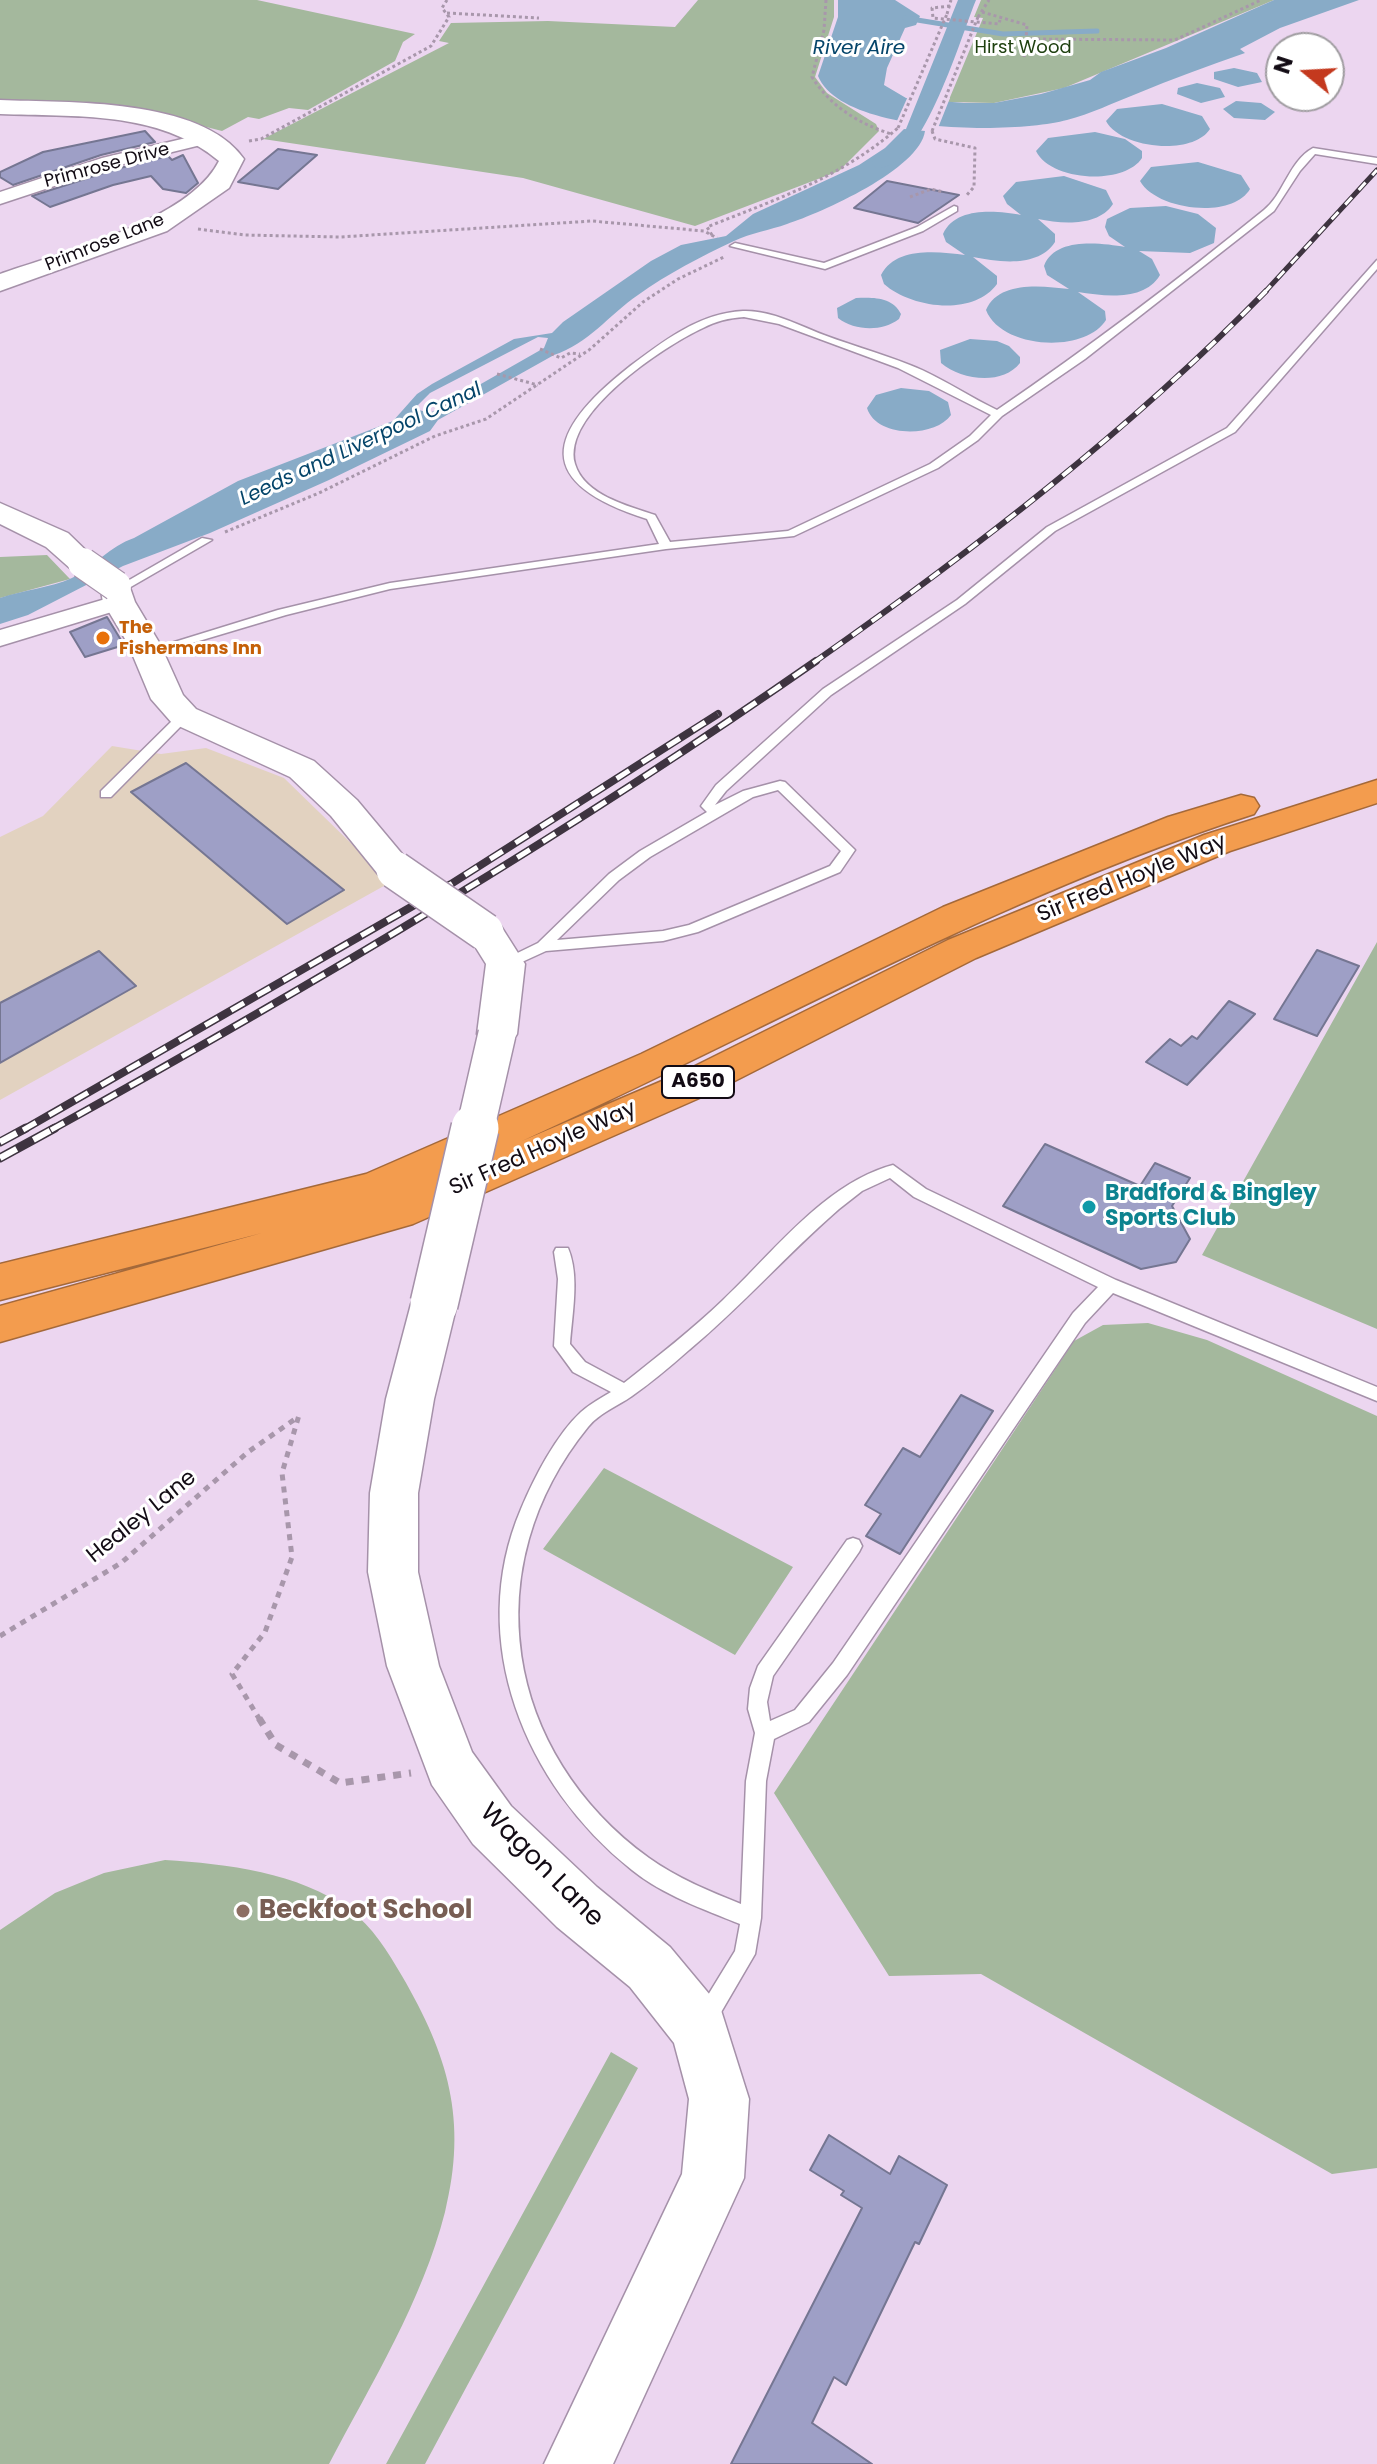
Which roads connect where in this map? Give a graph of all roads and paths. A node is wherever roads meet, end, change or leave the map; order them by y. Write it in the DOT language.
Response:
graph roads {
  1 [pos="447,0"];
  2 [pos="826,0"];
  3 [pos="951,0"];
  4 [pos="989,0"];
  5 [pos="994,0"];
  6 [pos="1261,0"];
  7 [pos="950,6"];
  8 [pos="982,12"];
  9 [pos="446,13"];
  10 [pos="539,18"];
  11 [pos="1000,20"];
  12 [pos="1026,37"];
  13 [pos="1024,57"];
  14 [pos="0,107"];
  15 [pos="891,134"];
  16 [pos="214,143"];
  17 [pos="1377,161"];
  18 [pos="2,196"];
  19 [pos="954,209"];
  20 [pos="158,226"];
  21 [pos="735,246"];
  22 [pos="1377,263"];
  23 [pos="0,283"];
  24 [pos="540,349"];
  25 [pos="582,354"];
  26 [pos="497,374"];
  27 [pos="538,386"];
  28 [pos="998,414"];
  29 [pos="0,512"];
  30 [pos="206,540"];
  31 [pos="666,546"];
  32 [pos="118,593"];
  33 [pos="0,638"];
  34 [pos="148,652"];
  35 [pos="184,716"];
  36 [pos="1377,764"];
  37 [pos="1377,791"];
  38 [pos="106,794"];
  39 [pos="716,813"];
  40 [pos="543,946"];
  41 [pos="496,948"];
  42 [pos="562,1252"];
  43 [pos="0,1282"];
  44 [pos="1110,1285"];
  45 [pos="0,1324"];
  46 [pos="625,1391"];
  47 [pos="1377,1394"];
  48 [pos="853,1546"];
  49 [pos="0,1636"];
  50 [pos="765,1733"];
  51 [pos="451,1767"];
  52 [pos="751,1918"];
  53 [pos="699,2028"];
  54 [pos="578,2464"];
  1 -- 9 [label="path"];
  2 -- 15 [label="path"];
  3 -- 7 [label="path"];
  4 -- 8 [label="path"];
  5 -- 8 [label="path"];
  6 -- 12 [label="path"];
  7 -- 11 [label="path"];
  7 -- 15 [label="path, bridge"];
  8 -- 11 [label="path"];
  8 -- 19 [label="path, bridge"];
  9 -- 10 [label="path"];
  9 -- 16 [label="path"];
  11 -- 12 [label="path"];
  12 -- 13 [label="path"];
  14 -- 16 [label="street"];
  15 -- 20 [label="path"];
  16 -- 18 [label="street, Primrose Drive"];
  16 -- 20 [label="street, Primrose Lane"];
  17 -- 28 [label="lane"];
  19 -- 21 [label="lane"];
  20 -- 23 [label="street, Primrose Lane"];
  21 -- 25 [label="path"];
  22 -- 39 [label="lane"];
  24 -- 25 [label="path"];
  25 -- 27 [label="path"];
  26 -- 27 [label="path"];
  27 -- 30 [label="path"];
  28 -- 31 [label="lane"];
  28 -- 31 [label="lane"];
  29 -- 32 [label="street, bridge"];
  30 -- 32 [label="lane"];
  31 -- 34 [label="lane"];
  32 -- 33 [label="street"];
  32 -- 34 [label="street"];
  34 -- 35 [label="street"];
  35 -- 38 [label="lane"];
  35 -- 41 [label="street, bridge"];
  36 -- 43 [label="highway, Sir Fred Hoyle Way / A650"];
  37 -- 45 [label="highway, Sir Fred Hoyle Way / A650"];
  39 -- 40 [label="lane"];
  39 -- 40 [label="lane"];
  40 -- 41 [label="lane"];
  41 -- 51 [label="street, Wagon Lane, bridge"];
  42 -- 46 [label="lane"];
  44 -- 46 [label="lane"];
  44 -- 47 [label="lane"];
  44 -- 50 [label="lane"];
  46 -- 52 [label="lane"];
  48 -- 50 [label="lane"];
  49 -- 51 [label="path, Healey Lane"];
  50 -- 52 [label="lane"];
  51 -- 53 [label="street, Wagon Lane"];
  52 -- 53 [label="lane"];
  53 -- 54 [label="street, Wagon Lane"];
}
